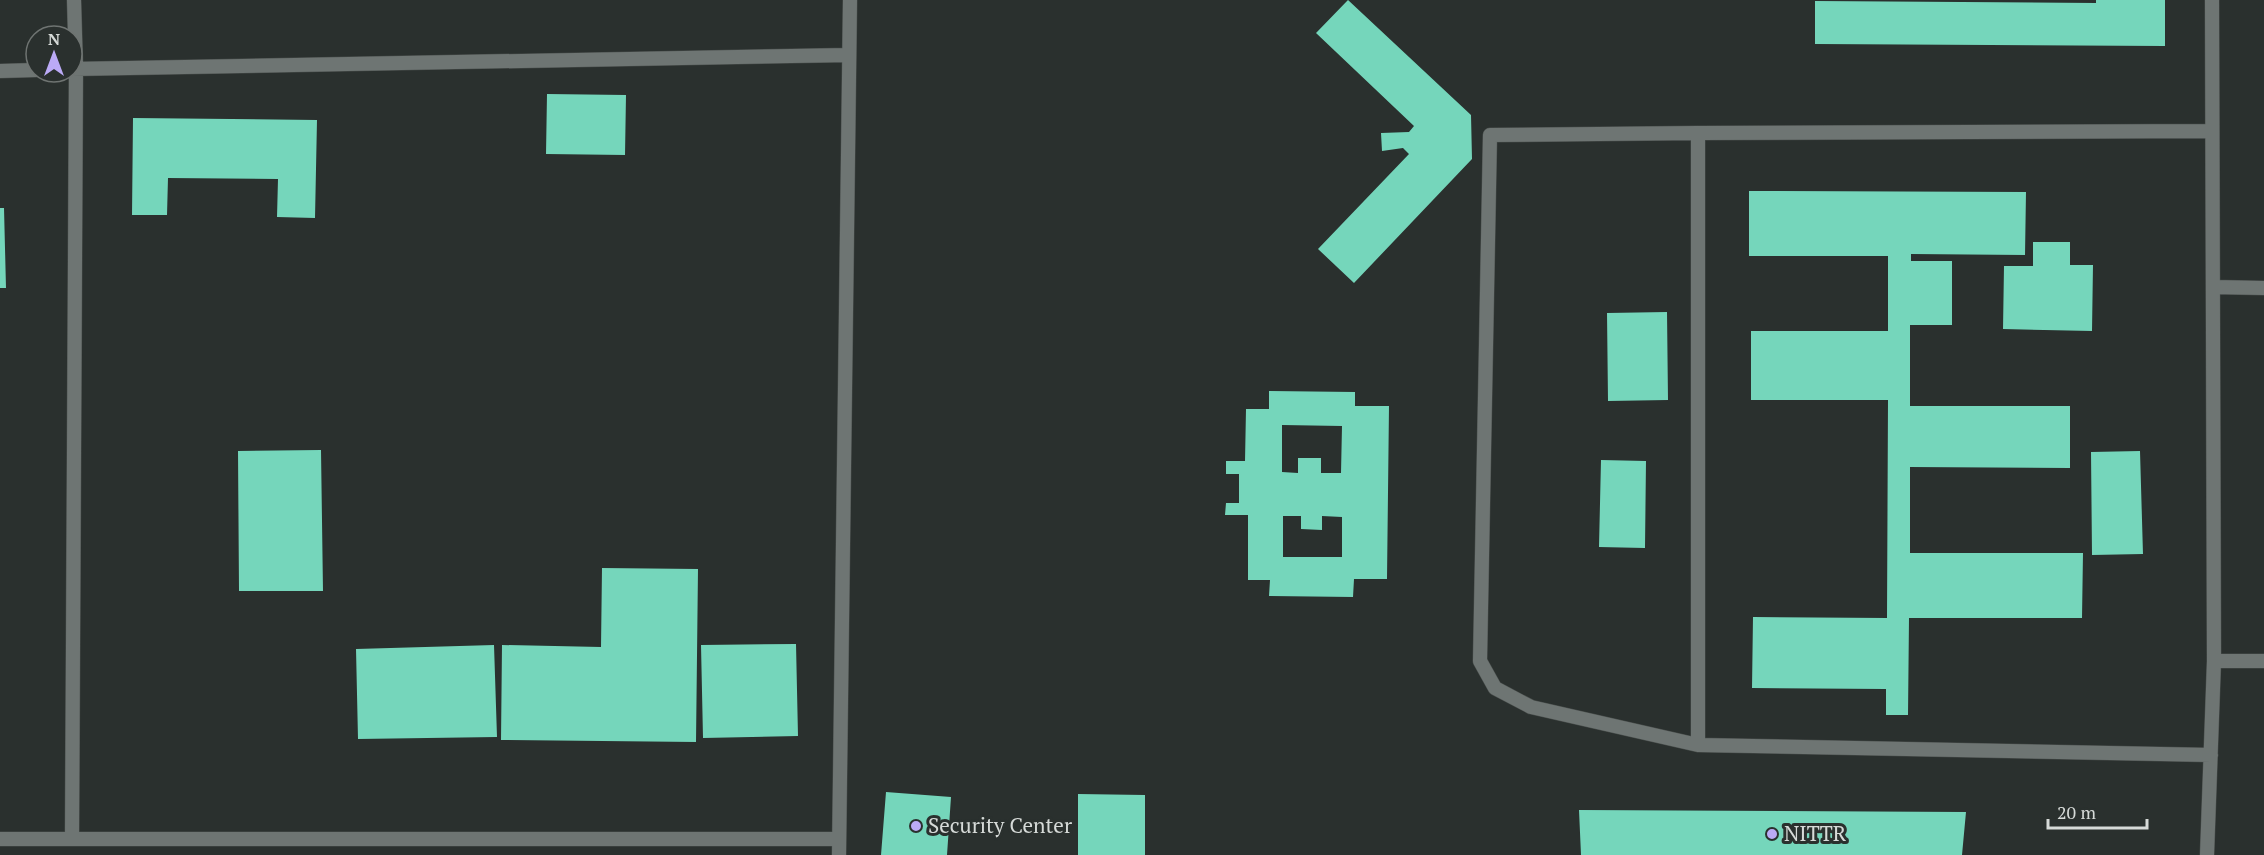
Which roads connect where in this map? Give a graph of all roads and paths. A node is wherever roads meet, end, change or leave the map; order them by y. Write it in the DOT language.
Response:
graph roads {
  1 [pos="74,0"];
  2 [pos="850,0"];
  3 [pos="2212,0"];
  4 [pos="74,24"];
  5 [pos="849,55"];
  6 [pos="84,68"];
  7 [pos="24,70"];
  8 [pos="0,71"];
  9 [pos="74,84"];
  10 [pos="2212,131"];
  11 [pos="1698,134"];
  12 [pos="2213,287"];
  13 [pos="2264,288"];
  14 [pos="2214,661"];
  15 [pos="2264,661"];
  16 [pos="1698,745"];
  17 [pos="2211,755"];
  18 [pos="0,839"];
  19 [pos="72,839"];
  20 [pos="840,839"];
  21 [pos="840,855"];
  22 [pos="2207,855"];
  1 -- 4 [label="lane"];
  2 -- 5 [label="lane"];
  3 -- 10 [label="lane"];
  5 -- 6 [label="lane"];
  5 -- 20 [label="lane"];
  7 -- 8 [label="lane"];
  9 -- 19 [label="lane"];
  10 -- 11 [label="lane"];
  10 -- 12 [label="lane"];
  11 -- 16 [label="lane"];
  11 -- 16 [label="lane"];
  12 -- 13 [label="lane"];
  12 -- 14 [label="lane"];
  14 -- 15 [label="lane"];
  14 -- 17 [label="lane"];
  16 -- 17 [label="lane"];
  17 -- 22 [label="lane"];
  18 -- 19 [label="lane"];
  19 -- 20 [label="lane"];
  20 -- 21 [label="lane"];
}
